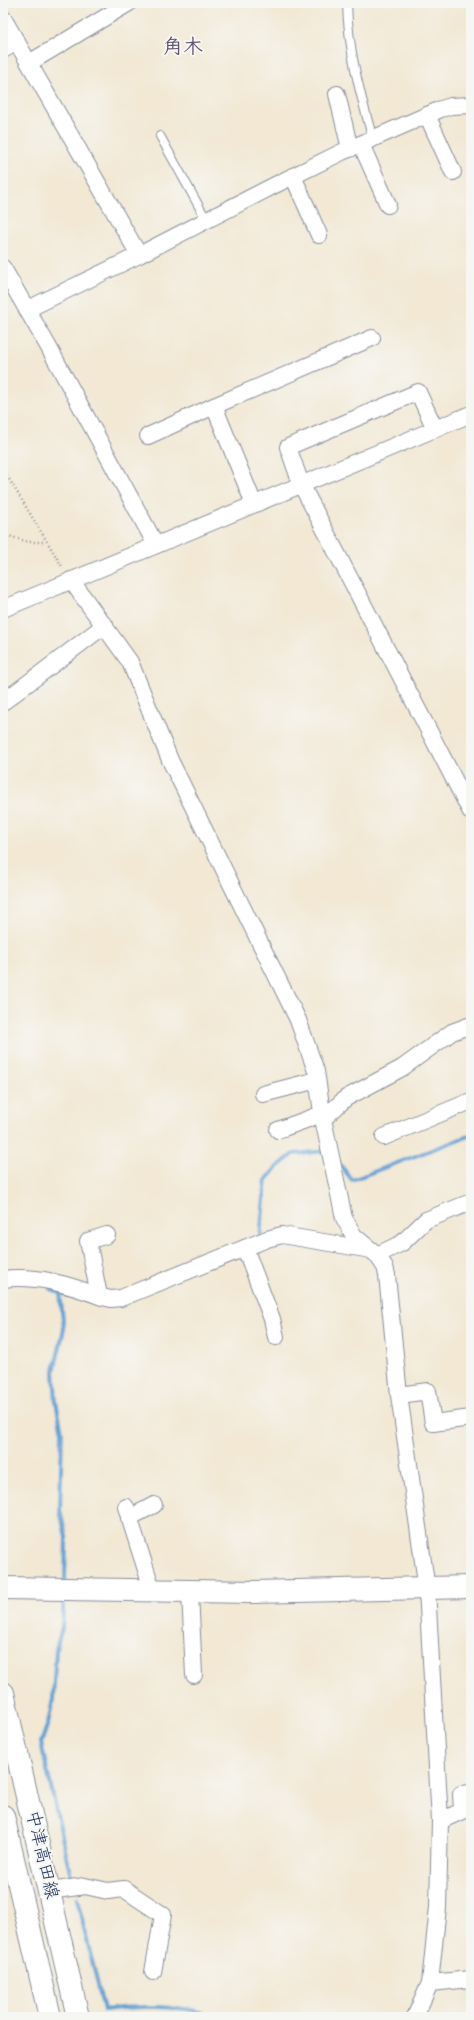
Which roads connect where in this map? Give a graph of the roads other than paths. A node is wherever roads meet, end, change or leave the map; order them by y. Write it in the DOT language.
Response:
graph roads {
  1 [pos="129,3"];
  2 [pos="347,3"];
  3 [pos="3,18"];
  4 [pos="17,42"];
  5 [pos="3,50"];
  6 [pos="29,63"];
  7 [pos="337,94"];
  8 [pos="471,105"];
  9 [pos="427,115"];
  10 [pos="160,136"];
  11 [pos="361,144"];
  12 [pos="453,172"];
  13 [pos="293,176"];
  14 [pos="388,205"];
  15 [pos="207,221"];
  16 [pos="318,235"];
  17 [pos="139,255"];
  18 [pos="3,268"];
  19 [pos="28,309"];
  20 [pos="372,338"];
  21 [pos="214,406"];
  22 [pos="471,414"];
  23 [pos="435,429"];
  24 [pos="148,436"];
  25 [pos="301,484"];
  26 [pos="254,504"];
  27 [pos="156,545"];
  28 [pos="71,580"];
  29 [pos="3,609"];
  30 [pos="105,625"];
  31 [pos="3,702"];
  32 [pos="471,812"];
  33 [pos="471,1025"];
  34 [pos="317,1080"];
  35 [pos="263,1094"];
  36 [pos="471,1101"];
  37 [pos="322,1116"];
  38 [pos="278,1130"];
  39 [pos="384,1138"];
  40 [pos="471,1202"];
  41 [pos="344,1218"];
  42 [pos="107,1235"];
  43 [pos="331,1244"];
  44 [pos="245,1248"];
  45 [pos="374,1253"];
  46 [pos="3,1280"];
  47 [pos="99,1296"];
  48 [pos="276,1337"];
  49 [pos="399,1395"];
  50 [pos="471,1418"];
  51 [pos="154,1506"];
  52 [pos="471,1587"];
  53 [pos="3,1588"];
  54 [pos="427,1589"];
  55 [pos="153,1592"];
  56 [pos="190,1592"];
  57 [pos="194,1675"];
  58 [pos="3,1693"];
  59 [pos="471,1793"];
  60 [pos="3,1816"];
  61 [pos="440,1821"];
  62 [pos="49,1891"];
  63 [pos="153,1972"];
  64 [pos="471,1979"];
  65 [pos="430,1983"];
  66 [pos="50,2017"];
  67 [pos="78,2017"];
  68 [pos="415,2017"];
  1 -- 6 [label="street"];
  2 -- 11 [label="lane"];
  3 -- 4 [label="street"];
  4 -- 5 [label="street"];
  4 -- 6 [label="street"];
  6 -- 17 [label="street"];
  7 -- 11 [label="street"];
  8 -- 9 [label="street"];
  9 -- 11 [label="street"];
  9 -- 12 [label="street"];
  10 -- 15 [label="lane"];
  11 -- 13 [label="street"];
  11 -- 14 [label="street"];
  13 -- 15 [label="street"];
  13 -- 16 [label="street"];
  15 -- 17 [label="street"];
  17 -- 19 [label="street"];
  18 -- 19 [label="street"];
  19 -- 27 [label="street"];
  20 -- 21 [label="street"];
  21 -- 24 [label="street"];
  21 -- 26 [label="street"];
  22 -- 23 [label="street"];
  23 -- 25 [label="street"];
  23 -- 25 [label="street"];
  25 -- 26 [label="street"];
  25 -- 32 [label="street"];
  26 -- 27 [label="street"];
  27 -- 28 [label="street"];
  28 -- 29 [label="street"];
  28 -- 30 [label="street"];
  30 -- 31 [label="street"];
  30 -- 34 [label="street"];
  33 -- 37 [label="street"];
  34 -- 35 [label="street"];
  34 -- 37 [label="street"];
  36 -- 39 [label="street"];
  37 -- 38 [label="street"];
  37 -- 41 [label="street"];
  40 -- 45 [label="street"];
  41 -- 43 [label="street"];
  41 -- 45 [label="street"];
  42 -- 47 [label="street"];
  43 -- 44 [label="street"];
  43 -- 45 [label="street"];
  44 -- 47 [label="street"];
  44 -- 48 [label="street"];
  45 -- 49 [label="street"];
  46 -- 47 [label="street"];
  49 -- 50 [label="street"];
  49 -- 54 [label="street"];
  51 -- 55 [label="street"];
  52 -- 54 [label="main road"];
  53 -- 55 [label="main road"];
  54 -- 56 [label="main road"];
  54 -- 61 [label="street"];
  55 -- 56 [label="main road"];
  56 -- 57 [label="street"];
  58 -- 62 [label="main road, 中津高田線"];
  59 -- 61 [label="street"];
  60 -- 66 [label="main road, 中津高田線"];
  61 -- 65 [label="street"];
  62 -- 63 [label="street"];
  62 -- 67 [label="main road, 中津高田線"];
  64 -- 65 [label="street"];
  65 -- 68 [label="street"];
}
